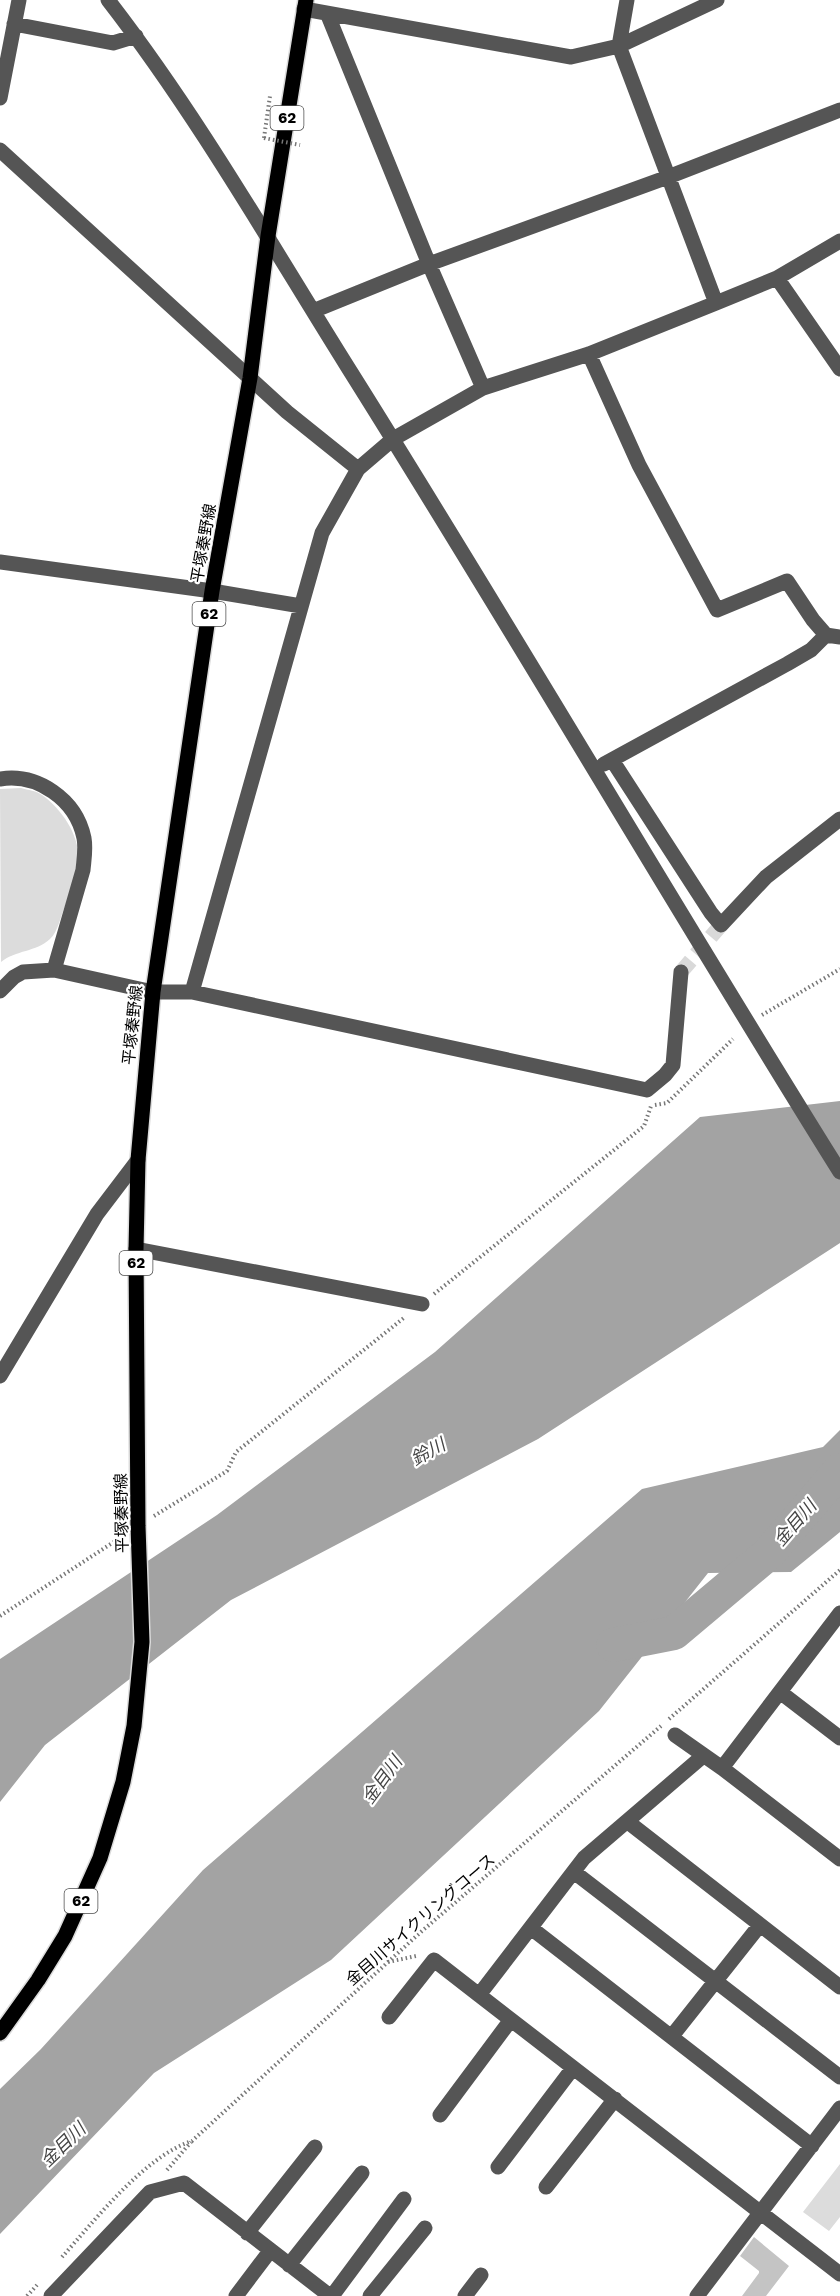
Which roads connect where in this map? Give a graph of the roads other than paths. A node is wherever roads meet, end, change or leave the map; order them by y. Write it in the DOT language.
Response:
graph roads {
  1 [pos="19,0"];
  2 [pos="108,0"];
  3 [pos="627,0"];
  4 [pos="717,0"];
  5 [pos="305,4"];
  6 [pos="327,13"];
  7 [pos="15,24"];
  8 [pos="135,36"];
  9 [pos="619,46"];
  10 [pos="0,98"];
  11 [pos="840,110"];
  12 [pos="0,150"];
  13 [pos="668,177"];
  14 [pos="268,236"];
  15 [pos="840,241"];
  16 [pos="429,264"];
  17 [pos="777,278"];
  18 [pos="716,303"];
  19 [pos="313,311"];
  20 [pos="589,354"];
  21 [pos="840,369"];
  22 [pos="250,378"];
  23 [pos="483,388"];
  24 [pos="393,439"];
  25 [pos="358,469"];
  26 [pos="0,562"];
  27 [pos="212,591"];
  28 [pos="301,606"];
  29 [pos="833,636"];
  30 [pos="612,760"];
  31 [pos="591,767"];
  32 [pos="1,776"];
  33 [pos="840,819"];
  34 [pos="54,970"];
  35 [pos="681,972"];
  36 [pos="0,991"];
  37 [pos="153,992"];
  38 [pos="192,992"];
  39 [pos="138,1160"];
  40 [pos="840,1172"];
  41 [pos="136,1248"];
  42 [pos="422,1304"];
  43 [pos="0,1376"];
  44 [pos="840,1613"];
  45 [pos="780,1692"];
  46 [pos="675,1735"];
  47 [pos="840,1738"];
  48 [pos="703,1756"];
  49 [pos="722,1768"];
  50 [pos="628,1822"];
  51 [pos="840,1859"];
  52 [pos="574,1872"];
  53 [pos="760,1925"];
  54 [pos="531,1928"];
  55 [pos="716,1980"];
  56 [pos="840,1987"];
  57 [pos="479,1995"];
  58 [pos="389,2017"];
  59 [pos="510,2021"];
  60 [pos="0,2033"];
  61 [pos="672,2036"];
  62 [pos="573,2067"];
  63 [pos="840,2078"];
  64 [pos="615,2099"];
  65 [pos="840,2108"];
  66 [pos="440,2115"];
  67 [pos="812,2146"];
  68 [pos="315,2147"];
  69 [pos="498,2167"];
  70 [pos="362,2173"];
  71 [pos="546,2187"];
  72 [pos="404,2199"];
  73 [pos="760,2213"];
  74 [pos="425,2228"];
  75 [pos="247,2233"];
  76 [pos="270,2251"];
  77 [pos="289,2265"];
  78 [pos="840,2274"];
  79 [pos="481,2275"];
  80 [pos="56,2295"];
  81 [pos="236,2296"];
  82 [pos="331,2296"];
  83 [pos="370,2296"];
  84 [pos="465,2296"];
  85 [pos="697,2296"];
  1 -- 7 [label="street"];
  2 -- 8 [label="street"];
  3 -- 9 [label="street"];
  4 -- 9 [label="street"];
  5 -- 6 [label="street"];
  5 -- 14 [label="main road, 平塚秦野線 / 62"];
  6 -- 9 [label="street"];
  6 -- 16 [label="street"];
  7 -- 8 [label="street"];
  7 -- 10 [label="street"];
  8 -- 14 [label="street"];
  9 -- 13 [label="street"];
  11 -- 13 [label="street"];
  12 -- 22 [label="street"];
  13 -- 16 [label="street"];
  13 -- 18 [label="street"];
  14 -- 19 [label="street"];
  14 -- 22 [label="main road, 平塚秦野線 / 62"];
  15 -- 17 [label="street"];
  16 -- 19 [label="street"];
  16 -- 23 [label="street"];
  17 -- 18 [label="street"];
  17 -- 21 [label="street"];
  18 -- 20 [label="street"];
  19 -- 24 [label="street"];
  20 -- 23 [label="street"];
  20 -- 29 [label="street"];
  22 -- 25 [label="street"];
  22 -- 27 [label="main road, 平塚秦野線 / 62"];
  23 -- 24 [label="street"];
  24 -- 25 [label="street"];
  24 -- 31 [label="street"];
  25 -- 28 [label="street"];
  26 -- 27 [label="street"];
  27 -- 28 [label="street"];
  27 -- 37 [label="main road, 平塚秦野線 / 62"];
  28 -- 38 [label="street"];
  29 -- 30 [label="street"];
  30 -- 31 [label="street"];
  30 -- 33 [label="street"];
  31 -- 40 [label="street"];
  32 -- 34 [label="street"];
  34 -- 36 [label="street"];
  34 -- 37 [label="street"];
  35 -- 38 [label="street"];
  37 -- 38 [label="street"];
  37 -- 39 [label="main road, 平塚秦野線 / 62"];
  39 -- 41 [label="main road, 平塚秦野線 / 62"];
  39 -- 43 [label="street"];
  41 -- 42 [label="street"];
  41 -- 60 [label="main road, 平塚秦野線 / 62"];
  44 -- 45 [label="street"];
  45 -- 47 [label="street"];
  45 -- 49 [label="street"];
  46 -- 48 [label="street"];
  48 -- 49 [label="street"];
  48 -- 50 [label="street"];
  49 -- 51 [label="street"];
  50 -- 52 [label="street"];
  50 -- 53 [label="street"];
  52 -- 54 [label="street"];
  52 -- 55 [label="street"];
  53 -- 55 [label="street"];
  53 -- 56 [label="street"];
  54 -- 57 [label="street"];
  54 -- 61 [label="street"];
  55 -- 61 [label="street"];
  55 -- 63 [label="street"];
  57 -- 58 [label="street"];
  57 -- 59 [label="street"];
  59 -- 62 [label="street"];
  59 -- 66 [label="street"];
  61 -- 67 [label="street"];
  62 -- 64 [label="street"];
  62 -- 69 [label="street"];
  64 -- 71 [label="street"];
  64 -- 73 [label="street"];
  65 -- 67 [label="street"];
  67 -- 73 [label="street"];
  68 -- 75 [label="street"];
  70 -- 77 [label="street"];
  72 -- 82 [label="street"];
  73 -- 78 [label="street"];
  73 -- 85 [label="street"];
  74 -- 83 [label="street"];
  75 -- 76 [label="street"];
  75 -- 80 [label="street"];
  76 -- 77 [label="street"];
  76 -- 81 [label="street"];
  77 -- 82 [label="street"];
  79 -- 84 [label="street"];
}
